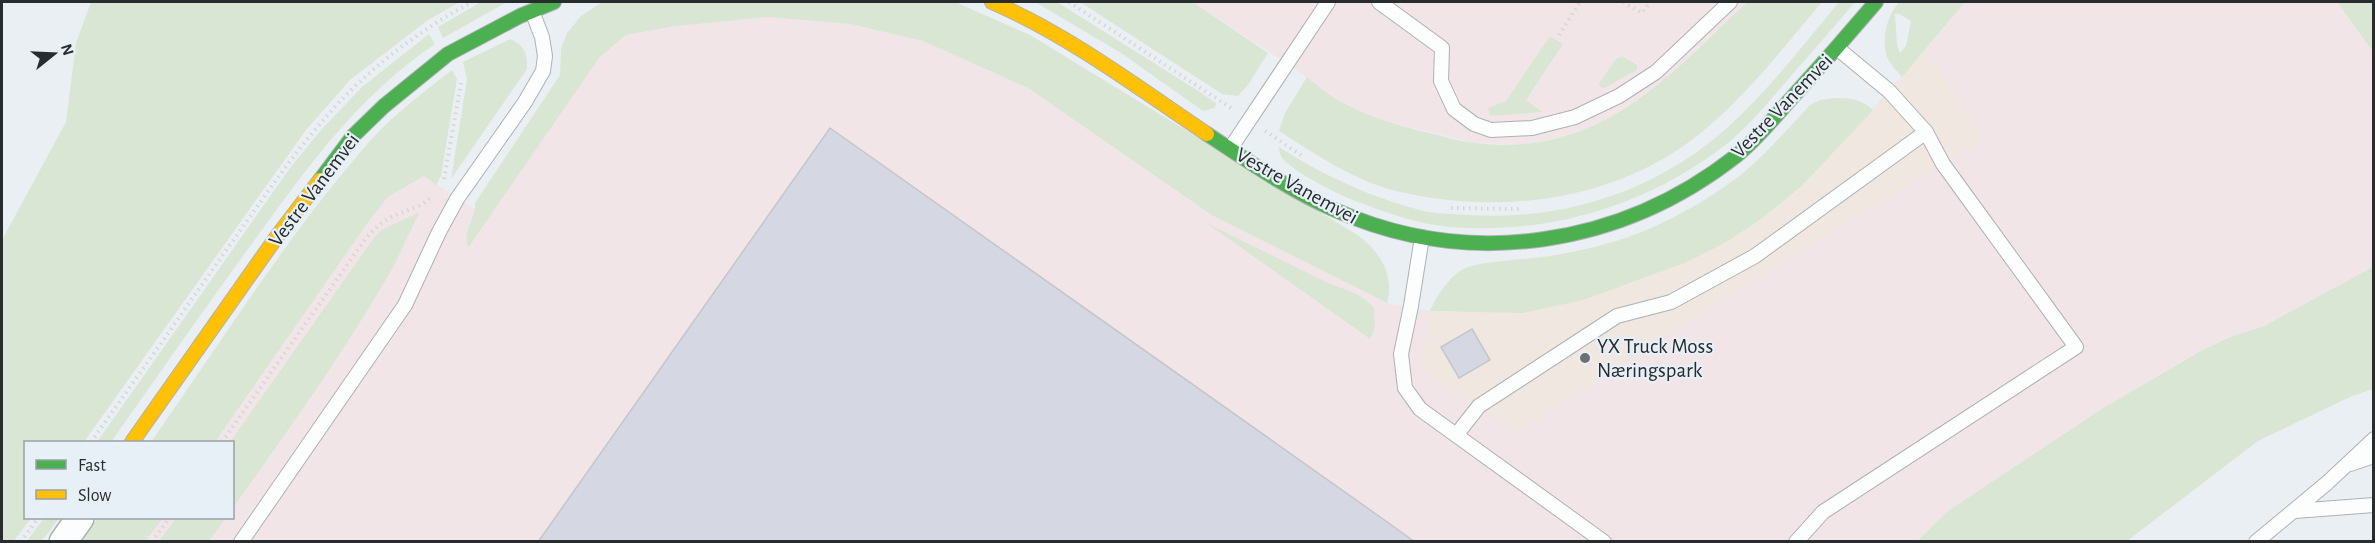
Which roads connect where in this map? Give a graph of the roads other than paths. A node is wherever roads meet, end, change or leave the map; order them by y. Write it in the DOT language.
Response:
graph roads {
  1 [pos="554,2"];
  2 [pos="993,2"];
  3 [pos="1329,2"];
  4 [pos="1379,2"];
  5 [pos="1730,2"];
  6 [pos="1876,2"];
  7 [pos="532,11"];
  8 [pos="1837,48"];
  9 [pos="1926,132"];
  10 [pos="1230,149"];
  11 [pos="1422,237"];
  12 [pos="1457,434"];
  13 [pos="2373,439"];
  14 [pos="133,441"];
  15 [pos="2373,456"];
  16 [pos="2345,465"];
  17 [pos="2373,504"];
  18 [pos="2295,511"];
  19 [pos="79,519"];
  20 [pos="63,542"];
  21 [pos="241,542"];
  22 [pos="1604,542"];
  23 [pos="1796,542"];
  24 [pos="2256,542"];
  1 -- 7 [label="street, Vestre Vanemvei"];
  2 -- 10 [label="street, Vestre Vanemvei"];
  3 -- 10 [label="lane"];
  4 -- 5 [label="lane"];
  6 -- 8 [label="street, Vestre Vanemvei"];
  7 -- 14 [label="street, Vestre Vanemvei"];
  7 -- 21 [label="lane"];
  8 -- 9 [label="lane"];
  8 -- 11 [label="street, Vestre Vanemvei"];
  9 -- 12 [label="lane"];
  9 -- 23 [label="lane"];
  10 -- 11 [label="street, Vestre Vanemvei"];
  11 -- 12 [label="lane"];
  12 -- 22 [label="lane"];
  13 -- 16 [label="lane"];
  15 -- 16 [label="lane"];
  16 -- 18 [label="lane"];
  17 -- 18 [label="lane"];
  18 -- 24 [label="lane"];
  19 -- 20 [label="street"];
}
